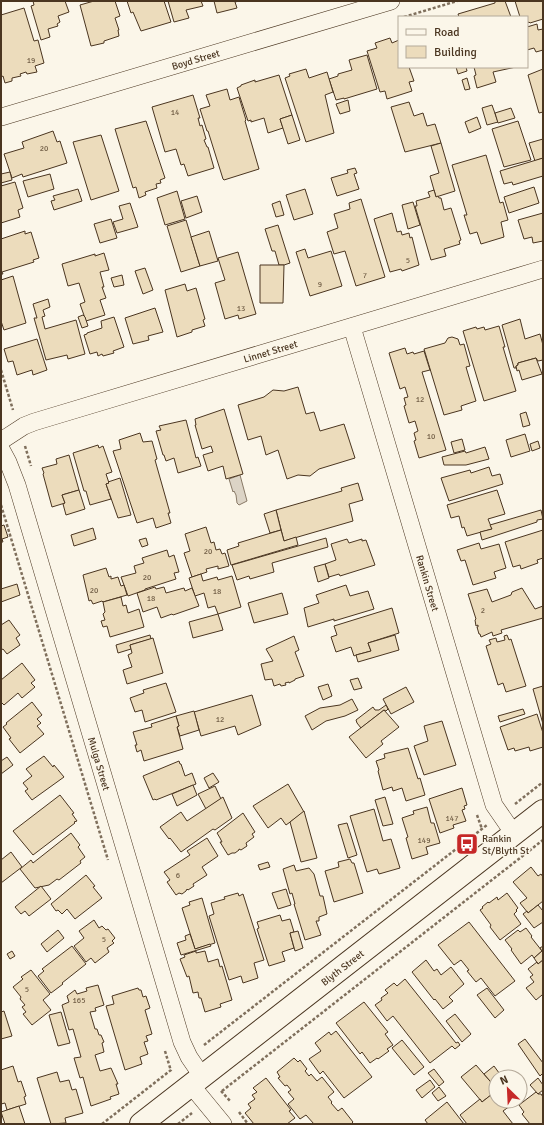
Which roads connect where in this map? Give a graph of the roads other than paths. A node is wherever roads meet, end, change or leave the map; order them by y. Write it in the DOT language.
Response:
graph roads {
  1 [pos="391,1"];
  2 [pos="1,117"];
  3 [pos="543,269"];
  4 [pos="352,327"];
  5 [pos="3,438"];
  6 [pos="543,811"];
  7 [pos="514,834"];
  8 [pos="196,1080"];
  9 [pos="140,1124"];
  10 [pos="223,1124"];
  1 -- 2 [label="street, Boyd Street"];
  3 -- 4 [label="street, Linnet Street"];
  4 -- 5 [label="street, Linnet Street"];
  4 -- 7 [label="street, Rankin Street"];
  5 -- 8 [label="street, Mulga Street"];
  6 -- 7 [label="street, Blyth Street"];
  7 -- 8 [label="street, Blyth Street"];
  8 -- 9 [label="street, Blyth Street"];
  8 -- 10 [label="street, Mulga Street"];
}
